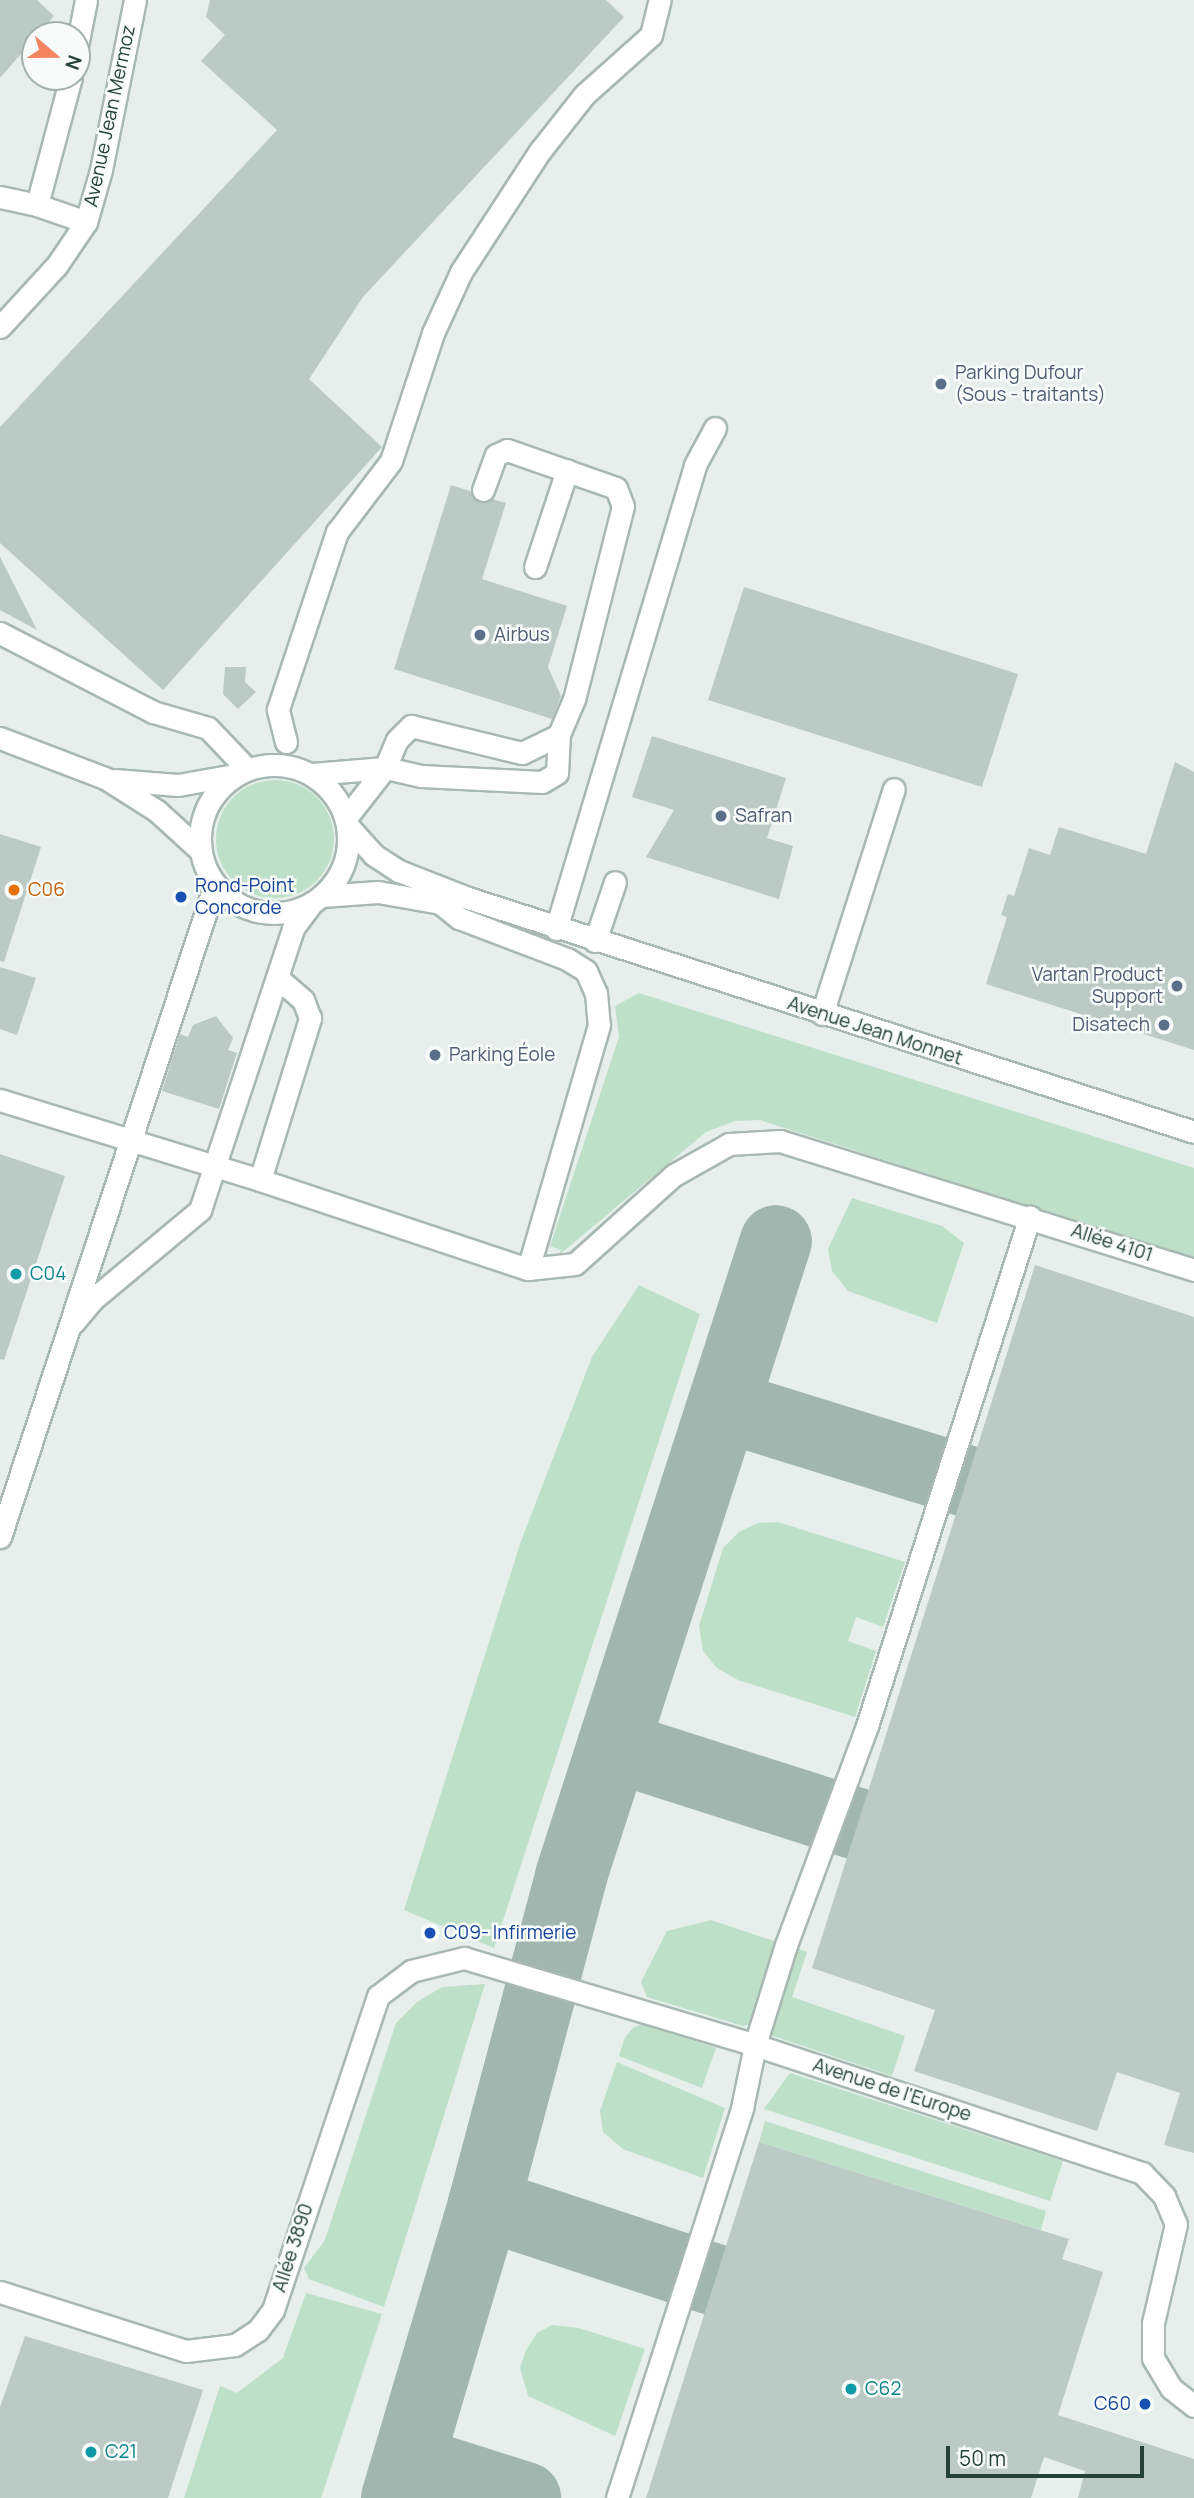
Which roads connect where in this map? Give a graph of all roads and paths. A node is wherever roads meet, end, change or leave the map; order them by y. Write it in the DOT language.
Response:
graph roads {
  1 [pos="86,0"];
  2 [pos="135,0"];
  3 [pos="660,0"];
  4 [pos="82,21"];
  5 [pos="67,91"];
  6 [pos="0,197"];
  7 [pos="37,205"];
  8 [pos="86,222"];
  9 [pos="0,327"];
  10 [pos="715,428"];
  11 [pos="567,470"];
  12 [pos="484,489"];
  13 [pos="535,567"];
  14 [pos="0,633"];
  15 [pos="0,731"];
  16 [pos="559,736"];
  17 [pos="0,738"];
  18 [pos="286,742"];
  19 [pos="29,748"];
  20 [pos="385,768"];
  21 [pos="243,771"];
  22 [pos="312,774"];
  23 [pos="105,778"];
  24 [pos="894,789"];
  25 [pos="346,821"];
  26 [pos="201,851"];
  27 [pos="615,882"];
  28 [pos="215,884"];
  29 [pos="317,900"];
  30 [pos="439,902"];
  31 [pos="556,929"];
  32 [pos="595,941"];
  33 [pos="278,978"];
  34 [pos="822,1014"];
  35 [pos="0,1100"];
  36 [pos="1194,1132"];
  37 [pos="130,1138"];
  38 [pos="216,1166"];
  39 [pos="260,1180"];
  40 [pos="1030,1216"];
  41 [pos="528,1269"];
  42 [pos="1194,1270"];
  43 [pos="65,1334"];
  44 [pos="0,1537"];
  45 [pos="464,1958"];
  46 [pos="755,2045"];
  47 [pos="1194,2240"];
  48 [pos="1171,2249"];
  49 [pos="0,2292"];
  50 [pos="1194,2406"];
  51 [pos="617,2498"];
  1 -- 4 [label="street"];
  2 -- 8 [label="street, Avenue Jean Mermoz"];
  3 -- 18 [label="street"];
  5 -- 7 [label="street"];
  6 -- 7 [label="street"];
  7 -- 8 [label="street"];
  8 -- 9 [label="street, Avenue Jean Mermoz"];
  10 -- 31 [label="street"];
  11 -- 12 [label="street"];
  11 -- 13 [label="street"];
  11 -- 16 [label="street"];
  14 -- 21 [label="street"];
  15 -- 19 [label="street"];
  16 -- 20 [label="street"];
  16 -- 20 [label="street"];
  17 -- 19 [label="street"];
  19 -- 23 [label="street"];
  20 -- 22 [label="street"];
  20 -- 25 [label="street"];
  21 -- 22 [label="street"];
  21 -- 23 [label="street"];
  21 -- 26 [label="street"];
  22 -- 25 [label="street"];
  23 -- 26 [label="street"];
  24 -- 34 [label="street"];
  25 -- 29 [label="street"];
  25 -- 31 [label="street, Avenue Jean Monnet"];
  26 -- 28 [label="street"];
  27 -- 32 [label="street"];
  28 -- 29 [label="street"];
  28 -- 37 [label="street"];
  29 -- 30 [label="street, Avenue Jean Monnet"];
  29 -- 33 [label="street"];
  30 -- 31 [label="street, Avenue Jean Monnet"];
  30 -- 41 [label="street"];
  31 -- 32 [label="street, Avenue Jean Monnet"];
  32 -- 34 [label="street, Avenue Jean Monnet"];
  33 -- 38 [label="street"];
  33 -- 39 [label="street"];
  34 -- 36 [label="street, Avenue Jean Monnet"];
  35 -- 37 [label="street"];
  37 -- 38 [label="street"];
  37 -- 43 [label="street"];
  38 -- 39 [label="street"];
  38 -- 43 [label="street"];
  39 -- 41 [label="street"];
  40 -- 41 [label="street, Allée 4101"];
  40 -- 42 [label="street, Allée 4101"];
  40 -- 46 [label="street"];
  43 -- 44 [label="street"];
  45 -- 46 [label="street, Avenue de l'Europe"];
  45 -- 49 [label="street, Allée 3890"];
  46 -- 48 [label="street, Avenue de l'Europe"];
  46 -- 51 [label="street"];
  47 -- 48 [label="street"];
  48 -- 50 [label="street, Avenue de l'Europe"];
}
